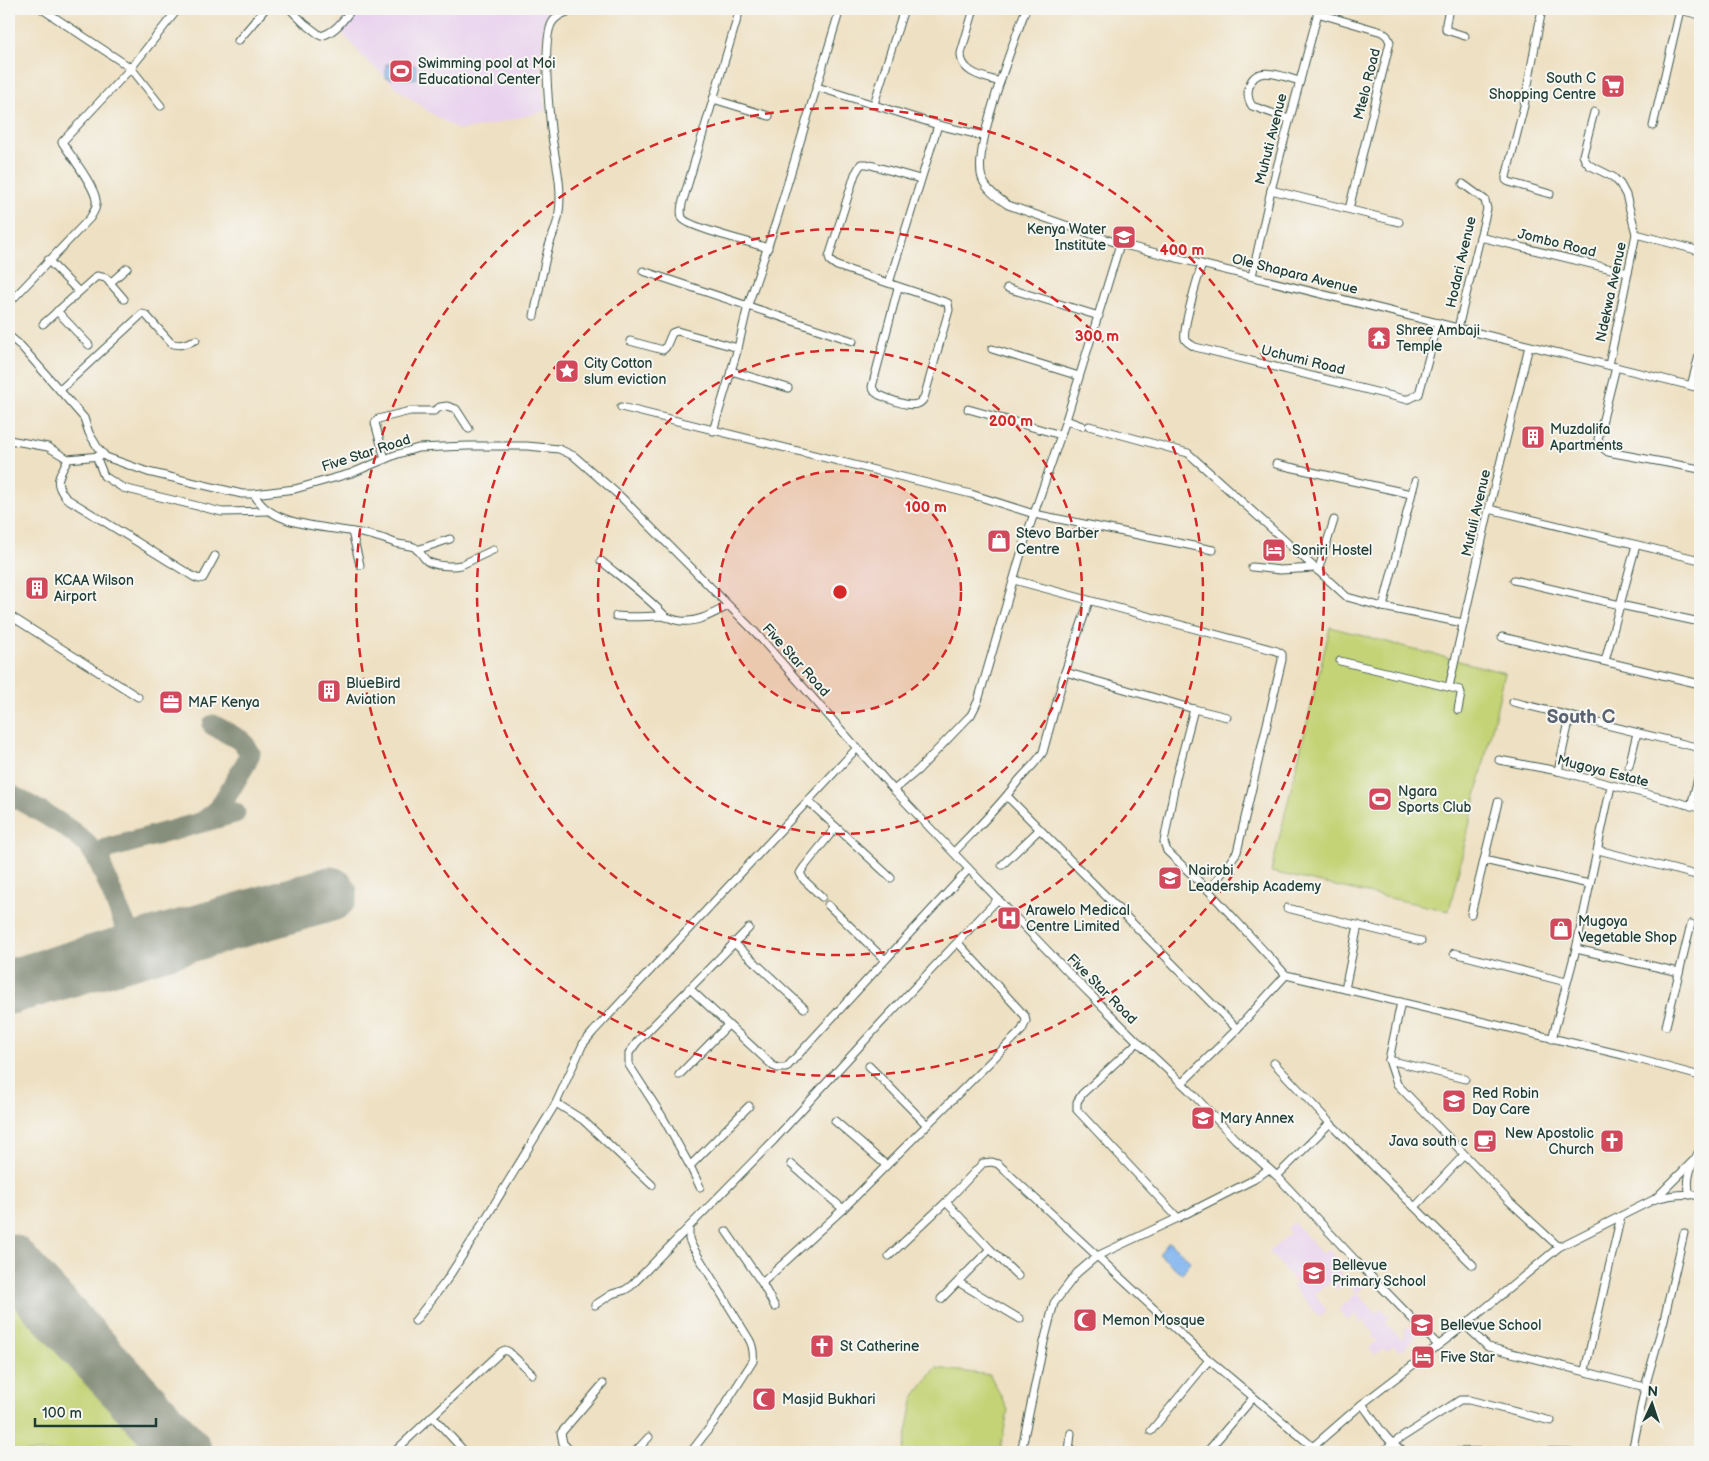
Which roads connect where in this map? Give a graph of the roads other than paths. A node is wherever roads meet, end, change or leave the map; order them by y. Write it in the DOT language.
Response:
graph roads {
  1 [pos="42,9"];
  2 [pos="178,9"];
  3 [pos="265,9"];
  4 [pos="290,9"];
  5 [pos="352,9"];
  6 [pos="578,9"];
  7 [pos="740,9"];
  8 [pos="840,9"];
  9 [pos="904,9"];
  10 [pos="974,9"];
  11 [pos="1026,9"];
  12 [pos="1449,9"];
  13 [pos="1542,9"];
  14 [pos="1678,9"];
  15 [pos="1318,11"];
  16 [pos="1700,15"];
  17 [pos="1465,36"];
  18 [pos="238,41"];
  19 [pos="131,68"];
  20 [pos="1300,81"];
  21 [pos="1000,82"];
  22 [pos="817,87"];
  23 [pos="713,99"];
  24 [pos="874,104"];
  25 [pos="161,106"];
  26 [pos="1594,112"];
  27 [pos="769,116"];
  28 [pos="1289,119"];
  29 [pos="938,125"];
  30 [pos="1653,126"];
  31 [pos="984,136"];
  32 [pos="920,179"];
  33 [pos="1463,184"];
  34 [pos="1271,190"];
  35 [pos="1550,194"];
  36 [pos="1348,209"];
  37 [pos="1399,222"];
  38 [pos="1636,234"];
  39 [pos="1480,237"];
  40 [pos="1120,244"];
  41 [pos="768,248"];
  42 [pos="1700,251"];
  43 [pos="48,260"];
  44 [pos="1202,264"];
  45 [pos="127,268"];
  46 [pos="643,271"];
  47 [pos="1628,273"];
  48 [pos="1252,276"];
  49 [pos="110,283"];
  50 [pos="889,283"];
  51 [pos="898,288"];
  52 [pos="1007,288"];
  53 [pos="78,292"];
  54 [pos="124,299"];
  55 [pos="9,303"];
  56 [pos="748,305"];
  57 [pos="57,311"];
  58 [pos="534,316"];
  59 [pos="1099,316"];
  60 [pos="1438,323"];
  61 [pos="43,324"];
  62 [pos="1458,328"];
  63 [pos="9,336"];
  64 [pos="196,340"];
  65 [pos="853,340"];
  66 [pos="630,341"];
  67 [pos="89,346"];
  68 [pos="1530,346"];
  69 [pos="738,348"];
  70 [pos="992,349"];
  71 [pos="1700,352"];
  72 [pos="1612,366"];
  73 [pos="731,371"];
  74 [pos="1079,376"];
  75 [pos="1691,386"];
  76 [pos="788,388"];
  77 [pos="1700,388"];
  78 [pos="60,390"];
  79 [pos="620,407"];
  80 [pos="968,410"];
  81 [pos="1066,420"];
  82 [pos="469,429"];
  83 [pos="713,431"];
  84 [pos="1061,435"];
  85 [pos="9,440"];
  86 [pos="96,456"];
  87 [pos="106,457"];
  88 [pos="68,459"];
  89 [pos="385,459"];
  90 [pos="1276,464"];
  91 [pos="1700,468"];
  92 [pos="1415,481"];
  93 [pos="254,494"];
  94 [pos="1411,494"];
  95 [pos="1490,509"];
  96 [pos="268,511"];
  97 [pos="1034,514"];
  98 [pos="1334,520"];
  99 [pos="352,532"];
  100 [pos="450,538"];
  101 [pos="1636,545"];
  102 [pos="417,550"];
  103 [pos="493,550"];
  104 [pos="1213,550"];
  105 [pos="215,556"];
  106 [pos="1700,560"];
  107 [pos="601,561"];
  108 [pos="360,565"];
  109 [pos="1252,567"];
  110 [pos="1317,569"];
  111 [pos="1014,580"];
  112 [pos="1514,580"];
  113 [pos="1089,601"];
  114 [pos="728,606"];
  115 [pos="1620,606"];
  116 [pos="1383,607"];
  117 [pos="9,615"];
  118 [pos="616,616"];
  119 [pos="666,617"];
  120 [pos="1700,622"];
  121 [pos="1463,623"];
  122 [pos="1502,637"];
  123 [pos="1340,661"];
  124 [pos="1605,661"];
  125 [pos="1065,672"];
  126 [pos="1700,684"];
  127 [pos="1449,687"];
  128 [pos="138,697"];
  129 [pos="1513,702"];
  130 [pos="1194,709"];
  131 [pos="1458,710"];
  132 [pos="1570,716"];
  133 [pos="1227,717"];
  134 [pos="1637,733"];
  135 [pos="857,748"];
  136 [pos="1700,748"];
  137 [pos="1499,760"];
  138 [pos="1629,766"];
  139 [pos="1700,770"];
  140 [pos="1558,771"];
  141 [pos="1611,786"];
  142 [pos="894,790"];
  143 [pos="1007,796"];
  144 [pos="808,801"];
  145 [pos="1498,802"];
  146 [pos="1691,806"];
  147 [pos="1700,808"];
  148 [pos="836,828"];
  149 [pos="1040,829"];
  150 [pos="1598,850"];
  151 [pos="954,852"];
  152 [pos="1484,860"];
  153 [pos="1002,865"];
  154 [pos="969,869"];
  155 [pos="1700,876"];
  156 [pos="891,878"];
  157 [pos="1589,884"];
  158 [pos="1208,890"];
  159 [pos="822,897"];
  160 [pos="998,899"];
  161 [pos="828,904"];
  162 [pos="1288,908"];
  163 [pos="1471,914"];
  164 [pos="1691,924"];
  165 [pos="1358,926"];
  166 [pos="748,928"];
  167 [pos="1421,941"];
  168 [pos="734,942"];
  169 [pos="958,943"];
  170 [pos="1576,950"];
  171 [pos="1454,953"];
  172 [pos="885,960"];
  173 [pos="1679,972"];
  174 [pos="1286,975"];
  175 [pos="1566,982"];
  176 [pos="690,988"];
  177 [pos="1345,989"];
  178 [pos="1401,1002"];
  179 [pos="804,1008"];
  180 [pos="728,1025"];
  181 [pos="1666,1026"];
  182 [pos="1237,1029"];
  183 [pos="1552,1039"];
  184 [pos="1138,1042"];
  185 [pos="1389,1060"];
  186 [pos="1274,1063"];
  187 [pos="869,1066"];
  188 [pos="679,1075"];
  189 [pos="1700,1076"];
  190 [pos="1465,1079"];
  191 [pos="1182,1083"];
  192 [pos="556,1103"];
  193 [pos="749,1106"];
  194 [pos="835,1121"];
  195 [pos="1330,1123"];
  196 [pos="927,1125"];
  197 [pos="1700,1149"];
  198 [pos="1464,1155"];
  199 [pos="1694,1161"];
  200 [pos="791,1164"];
  201 [pos="886,1165"];
  202 [pos="690,1166"];
  203 [pos="1269,1169"];
  204 [pos="1277,1176"];
  205 [pos="652,1184"];
  206 [pos="700,1187"];
  207 [pos="1697,1194"];
  208 [pos="1652,1201"];
  209 [pos="946,1202"];
  210 [pos="1415,1207"];
  211 [pos="843,1209"];
  212 [pos="1621,1216"];
  213 [pos="1178,1218"];
  214 [pos="689,1227"];
  215 [pos="726,1231"];
  216 [pos="1684,1233"];
  217 [pos="1559,1247"];
  218 [pos="990,1249"];
  219 [pos="889,1256"];
  220 [pos="1097,1256"];
  221 [pos="1472,1264"];
  222 [pos="1018,1276"];
  223 [pos="958,1282"];
  224 [pos="762,1283"];
  225 [pos="941,1299"];
  226 [pos="595,1305"];
  227 [pos="775,1307"];
  228 [pos="1020,1319"];
  229 [pos="415,1321"];
  230 [pos="1465,1325"];
  231 [pos="1438,1345"];
  232 [pos="1209,1360"];
  233 [pos="1584,1370"];
  234 [pos="532,1374"];
  235 [pos="603,1384"];
  236 [pos="1645,1387"];
  237 [pos="1253,1398"];
  238 [pos="1362,1404"];
  239 [pos="432,1416"];
  240 [pos="1551,1421"];
  241 [pos="1151,1432"];
  242 [pos="1071,1433"];
  243 [pos="649,1437"];
  244 [pos="1393,1443"];
  245 [pos="1314,1447"];
  246 [pos="394,1452"];
  247 [pos="465,1452"];
  248 [pos="571,1452"];
  249 [pos="635,1452"];
  250 [pos="690,1452"];
  251 [pos="1021,1452"];
  252 [pos="1069,1452"];
  253 [pos="1207,1452"];
  254 [pos="1307,1452"];
  255 [pos="1382,1452"];
  256 [pos="1405,1452"];
  257 [pos="1457,1452"];
  258 [pos="1571,1452"];
  259 [pos="1632,1452"];
  1 -- 19 [label="street"];
  2 -- 19 [label="street"];
  3 -- 18 [label="street"];
  4 -- 5 [label="street"];
  6 -- 58 [label="street"];
  7 -- 23 [label="street"];
  8 -- 22 [label="street"];
  9 -- 24 [label="street"];
  10 -- 21 [label="street"];
  11 -- 21 [label="street, Ole Shapara Avenue"];
  12 -- 17 [label="street"];
  13 -- 35 [label="street"];
  14 -- 16 [label="street"];
  14 -- 30 [label="street"];
  15 -- 20 [label="street, Muhuti Avenue"];
  15 -- 36 [label="street, Mtelo Road"];
  19 -- 25 [label="street"];
  19 -- 43 [label="street"];
  20 -- 28 [label="street, Muhuti Avenue"];
  20 -- 28 [label="street"];
  21 -- 31 [label="street, Ole Shapara Avenue"];
  22 -- 24 [label="street"];
  22 -- 41 [label="street"];
  23 -- 27 [label="street"];
  23 -- 41 [label="street"];
  24 -- 29 [label="street"];
  26 -- 38 [label="street, Ndekwa Avenue"];
  28 -- 34 [label="street, Muhuti Avenue"];
  29 -- 31 [label="street"];
  29 -- 32 [label="street"];
  31 -- 40 [label="street, Ole Shapara Avenue"];
  32 -- 50 [label="street"];
  32 -- 50 [label="street"];
  33 -- 39 [label="street, Hodari Avenue"];
  34 -- 36 [label="street"];
  34 -- 48 [label="street, Muhuti Avenue"];
  36 -- 37 [label="street"];
  38 -- 42 [label="street"];
  38 -- 47 [label="street, Ndekwa Avenue"];
  39 -- 47 [label="street, Jombo Road"];
  39 -- 62 [label="street, Hodari Avenue"];
  40 -- 44 [label="street, Ole Shapara Avenue"];
  40 -- 59 [label="street"];
  41 -- 56 [label="street"];
  43 -- 53 [label="street"];
  43 -- 55 [label="street"];
  44 -- 48 [label="street, Ole Shapara Avenue"];
  44 -- 60 [label="street, Uchumi Road"];
  45 -- 49 [label="street"];
  46 -- 56 [label="street"];
  47 -- 72 [label="street, Ndekwa Avenue"];
  48 -- 60 [label="street, Ole Shapara Avenue"];
  49 -- 53 [label="street"];
  49 -- 54 [label="street"];
  50 -- 51 [label="street"];
  51 -- 51 [label="street"];
  52 -- 59 [label="street"];
  53 -- 57 [label="street"];
  56 -- 65 [label="street"];
  56 -- 69 [label="street"];
  57 -- 61 [label="street"];
  57 -- 67 [label="street"];
  59 -- 74 [label="street"];
  60 -- 62 [label="street, Ole Shapara Avenue"];
  62 -- 68 [label="street, Ole Shapara Avenue"];
  63 -- 78 [label="street"];
  64 -- 78 [label="street"];
  66 -- 69 [label="street"];
  68 -- 72 [label="street, Ole Shapara Avenue"];
  68 -- 95 [label="street, Mufuli Avenue"];
  69 -- 73 [label="street"];
  70 -- 74 [label="street"];
  71 -- 75 [label="street"];
  72 -- 75 [label="street, Ole Shapara Avenue"];
  72 -- 91 [label="street, Ndekwa Avenue"];
  73 -- 76 [label="street"];
  73 -- 83 [label="street"];
  74 -- 81 [label="street"];
  75 -- 77 [label="street, Ole Shapara Avenue"];
  78 -- 87 [label="street"];
  79 -- 83 [label="street"];
  80 -- 84 [label="street"];
  81 -- 84 [label="street"];
  81 -- 110 [label="street"];
  82 -- 89 [label="street"];
  83 -- 97 [label="street"];
  84 -- 97 [label="street"];
  85 -- 88 [label="street"];
  86 -- 87 [label="street, Five Star Road"];
  86 -- 88 [label="street, Five Star Road"];
  86 -- 96 [label="street"];
  87 -- 93 [label="street, Five Star Road"];
  88 -- 105 [label="street"];
  89 -- 93 [label="street, Five Star Road"];
  89 -- 114 [label="street, Five Star Road"];
  90 -- 94 [label="street"];
  92 -- 94 [label="street"];
  93 -- 96 [label="street"];
  94 -- 116 [label="street"];
  95 -- 101 [label="street"];
  95 -- 121 [label="street, Mufuli Avenue"];
  96 -- 99 [label="street"];
  97 -- 104 [label="street"];
  97 -- 111 [label="street"];
  98 -- 110 [label="street"];
  99 -- 102 [label="street"];
  99 -- 108 [label="street"];
  100 -- 102 [label="street"];
  101 -- 106 [label="street"];
  101 -- 115 [label="street"];
  102 -- 103 [label="street"];
  107 -- 119 [label="street"];
  109 -- 110 [label="street"];
  110 -- 116 [label="street"];
  111 -- 113 [label="street"];
  111 -- 142 [label="street"];
  112 -- 115 [label="street"];
  113 -- 125 [label="street"];
  113 -- 158 [label="street"];
  114 -- 119 [label="street"];
  114 -- 135 [label="street, Five Star Road"];
  115 -- 120 [label="street"];
  115 -- 124 [label="street"];
  116 -- 121 [label="street"];
  117 -- 128 [label="street"];
  118 -- 119 [label="street"];
  121 -- 127 [label="street, Mufuli Avenue"];
  122 -- 124 [label="street"];
  123 -- 127 [label="street"];
  124 -- 126 [label="street"];
  125 -- 130 [label="street"];
  125 -- 143 [label="street"];
  127 -- 131 [label="street"];
  129 -- 132 [label="street"];
  130 -- 133 [label="street"];
  130 -- 158 [label="street"];
  132 -- 134 [label="street"];
  132 -- 140 [label="street"];
  134 -- 136 [label="street"];
  134 -- 138 [label="street"];
  135 -- 142 [label="street, Five Star Road"];
  135 -- 144 [label="street"];
  137 -- 140 [label="street, Mugoya Estate"];
  139 -- 146 [label="street"];
  140 -- 141 [label="street, Mugoya Estate"];
  141 -- 146 [label="street, Mugoya Estate"];
  141 -- 150 [label="street"];
  142 -- 151 [label="street, Five Star Road"];
  143 -- 149 [label="street"];
  143 -- 151 [label="street"];
  144 -- 148 [label="street"];
  144 -- 192 [label="street"];
  145 -- 152 [label="street"];
  146 -- 147 [label="street, Mugoya Estate"];
  148 -- 156 [label="street"];
  148 -- 159 [label="street"];
  149 -- 153 [label="street"];
  149 -- 182 [label="street"];
  150 -- 155 [label="street"];
  150 -- 157 [label="street"];
  151 -- 154 [label="street, Five Star Road"];
  152 -- 157 [label="street"];
  152 -- 163 [label="street"];
  154 -- 160 [label="street, Five Star Road"];
  154 -- 172 [label="street"];
  157 -- 170 [label="street"];
  158 -- 174 [label="street"];
  160 -- 169 [label="street"];
  160 -- 184 [label="street, Five Star Road"];
  161 -- 172 [label="street"];
  162 -- 165 [label="street"];
  164 -- 173 [label="street"];
  165 -- 167 [label="street"];
  165 -- 177 [label="street"];
  166 -- 168 [label="street"];
  168 -- 176 [label="street"];
  168 -- 179 [label="street"];
  169 -- 196 [label="street"];
  169 -- 214 [label="street"];
  170 -- 173 [label="street"];
  170 -- 175 [label="street"];
  171 -- 175 [label="street"];
  172 -- 180 [label="street"];
  173 -- 181 [label="street"];
  174 -- 177 [label="street"];
  174 -- 182 [label="street"];
  175 -- 183 [label="street"];
  176 -- 180 [label="street"];
  176 -- 202 [label="street"];
  177 -- 178 [label="street"];
  178 -- 183 [label="street"];
  178 -- 185 [label="street"];
  180 -- 188 [label="street"];
  182 -- 191 [label="street"];
  183 -- 189 [label="street"];
  184 -- 191 [label="street, Five Star Road"];
  184 -- 213 [label="street"];
  185 -- 190 [label="street"];
  185 -- 198 [label="street"];
  186 -- 195 [label="street"];
  187 -- 196 [label="street"];
  191 -- 203 [label="street, Five Star Road"];
  192 -- 205 [label="street"];
  192 -- 229 [label="street"];
  193 -- 202 [label="street"];
  194 -- 201 [label="street"];
  195 -- 204 [label="street"];
  195 -- 210 [label="street"];
  196 -- 201 [label="street"];
  197 -- 199 [label="street"];
  198 -- 210 [label="street"];
  198 -- 217 [label="street"];
  199 -- 207 [label="street"];
  199 -- 208 [label="street"];
  200 -- 211 [label="street"];
  201 -- 211 [label="street"];
  202 -- 206 [label="street"];
  203 -- 204 [label="street, Five Star Road"];
  203 -- 213 [label="street"];
  204 -- 231 [label="street, Five Star Road"];
  207 -- 208 [label="street"];
  208 -- 212 [label="street"];
  209 -- 218 [label="street"];
  209 -- 219 [label="street"];
  209 -- 220 [label="street"];
  210 -- 221 [label="street"];
  211 -- 224 [label="street"];
  212 -- 217 [label="street"];
  212 -- 233 [label="street"];
  213 -- 220 [label="street"];
  214 -- 226 [label="street"];
  214 -- 250 [label="street"];
  215 -- 224 [label="street"];
  216 -- 236 [label="street"];
  217 -- 230 [label="street"];
  218 -- 222 [label="street"];
  218 -- 223 [label="street"];
  220 -- 232 [label="street"];
  220 -- 251 [label="street"];
  223 -- 225 [label="street"];
  223 -- 228 [label="street"];
  224 -- 227 [label="street"];
  230 -- 231 [label="street"];
  230 -- 233 [label="street"];
  231 -- 238 [label="street"];
  232 -- 237 [label="street"];
  232 -- 241 [label="street"];
  233 -- 236 [label="street"];
  234 -- 239 [label="street"];
  235 -- 248 [label="street"];
  236 -- 259 [label="street"];
  237 -- 245 [label="street"];
  237 -- 253 [label="street"];
  238 -- 244 [label="street"];
  238 -- 245 [label="street"];
  239 -- 246 [label="street"];
  239 -- 247 [label="street"];
  240 -- 244 [label="street"];
  242 -- 252 [label="street"];
  243 -- 249 [label="street"];
  244 -- 255 [label="street"];
  244 -- 256 [label="street"];
  245 -- 254 [label="street"];
  257 -- 258 [label="street"];
}
